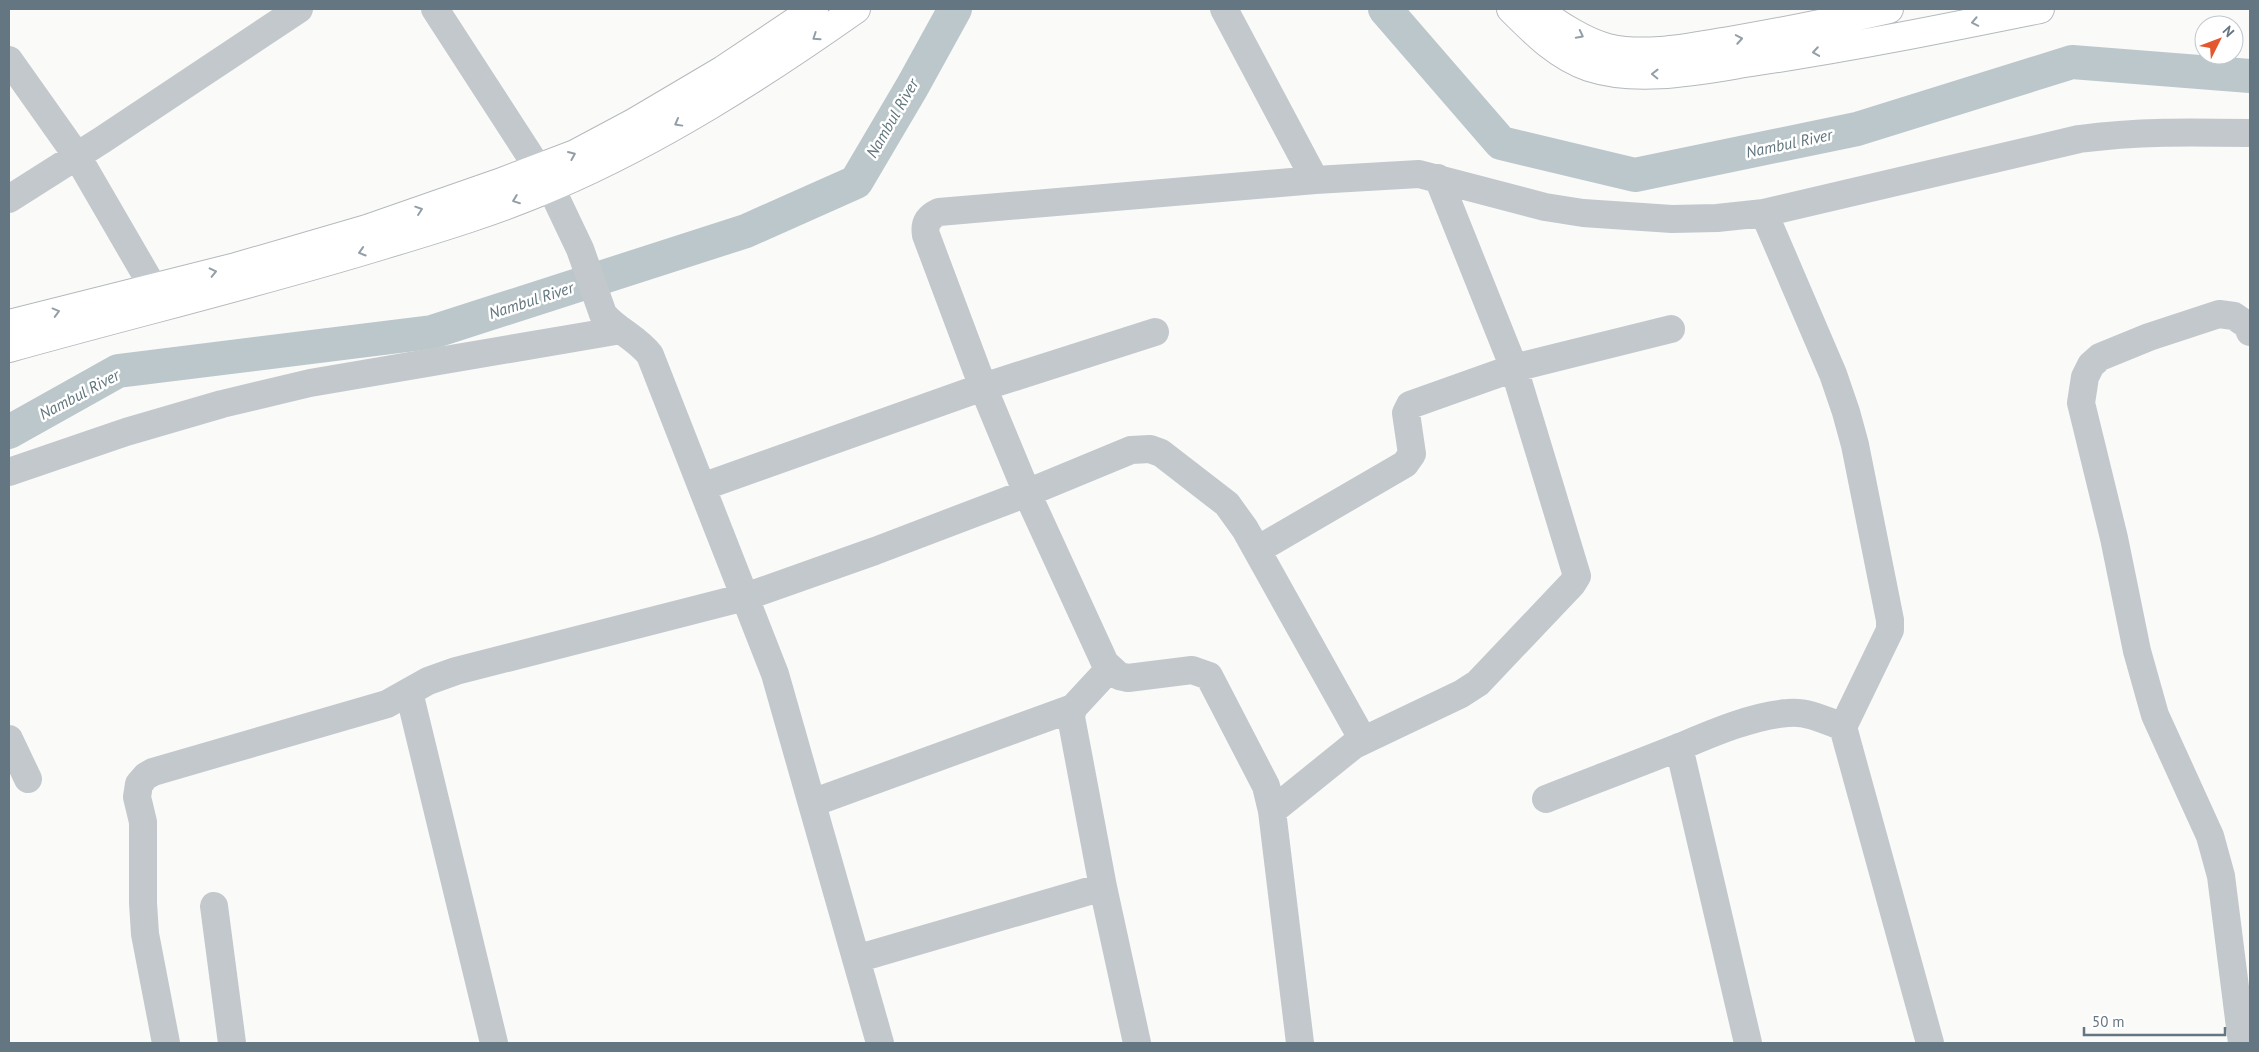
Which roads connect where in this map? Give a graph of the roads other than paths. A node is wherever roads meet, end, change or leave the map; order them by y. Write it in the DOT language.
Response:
graph roads {
  1 [pos="299,9"];
  2 [pos="435,9"];
  3 [pos="856,9"];
  4 [pos="1224,9"];
  5 [pos="1511,9"];
  6 [pos="1539,9"];
  7 [pos="1889,9"];
  8 [pos="2040,9"];
  9 [pos="797,14"];
  10 [pos="1805,18"];
  11 [pos="9,60"];
  12 [pos="2250,134"];
  13 [pos="77,156"];
  14 [pos="544,178"];
  15 [pos="1438,178"];
  16 [pos="1315,180"];
  17 [pos="9,199"];
  18 [pos="1764,213"];
  19 [pos="153,287"];
  20 [pos="612,322"];
  21 [pos="9,324"];
  22 [pos="1671,329"];
  23 [pos="1155,332"];
  24 [pos="2250,332"];
  25 [pos="9,348"];
  26 [pos="1514,368"];
  27 [pos="983,387"];
  28 [pos="9,472"];
  29 [pos="702,487"];
  30 [pos="1028,493"];
  31 [pos="1257,550"];
  32 [pos="745,597"];
  33 [pos="1110,668"];
  34 [pos="409,692"];
  35 [pos="1073,708"];
  36 [pos="1843,727"];
  37 [pos="9,739"];
  38 [pos="1363,740"];
  39 [pos="1679,747"];
  40 [pos="28,779"];
  41 [pos="1546,799"];
  42 [pos="812,803"];
  43 [pos="1272,811"];
  44 [pos="1103,887"];
  45 [pos="214,906"];
  46 [pos="856,959"];
  47 [pos="166,1043"];
  48 [pos="232,1043"];
  49 [pos="494,1043"];
  50 [pos="880,1043"];
  51 [pos="1137,1043"];
  52 [pos="1300,1043"];
  53 [pos="1748,1043"];
  54 [pos="1930,1043"];
  55 [pos="2242,1043"];
  1 -- 13 [label="street"];
  2 -- 14 [label="street"];
  3 -- 14 [label="highway, one-way"];
  4 -- 16 [label="street"];
  8 -- 5 [label="highway, one-way"];
  6 -- 10 [label="highway, one-way"];
  7 -- 10 [label="highway"];
  14 -- 9 [label="highway, one-way"];
  11 -- 13 [label="street"];
  12 -- 18 [label="street"];
  13 -- 17 [label="street"];
  13 -- 19 [label="street"];
  19 -- 14 [label="highway, one-way"];
  14 -- 20 [label="street"];
  14 -- 25 [label="highway, one-way"];
  15 -- 16 [label="street"];
  15 -- 18 [label="street"];
  15 -- 26 [label="street"];
  16 -- 27 [label="street"];
  18 -- 36 [label="street"];
  21 -- 19 [label="highway, one-way"];
  20 -- 28 [label="street"];
  20 -- 29 [label="street"];
  22 -- 26 [label="street"];
  23 -- 27 [label="street"];
  24 -- 55 [label="street"];
  26 -- 31 [label="street"];
  26 -- 38 [label="street"];
  27 -- 29 [label="street"];
  27 -- 30 [label="street"];
  29 -- 32 [label="street"];
  30 -- 31 [label="street"];
  30 -- 32 [label="street"];
  30 -- 33 [label="street"];
  31 -- 38 [label="street"];
  32 -- 34 [label="street"];
  32 -- 42 [label="street"];
  33 -- 35 [label="street"];
  33 -- 43 [label="street"];
  34 -- 47 [label="street"];
  34 -- 49 [label="street"];
  35 -- 42 [label="street"];
  35 -- 44 [label="street"];
  36 -- 39 [label="street"];
  36 -- 54 [label="street"];
  37 -- 40 [label="street"];
  38 -- 43 [label="street"];
  39 -- 41 [label="street"];
  39 -- 53 [label="street"];
  42 -- 46 [label="street"];
  43 -- 52 [label="street"];
  44 -- 46 [label="street"];
  44 -- 51 [label="street"];
  45 -- 48 [label="street"];
  46 -- 50 [label="street"];
}
